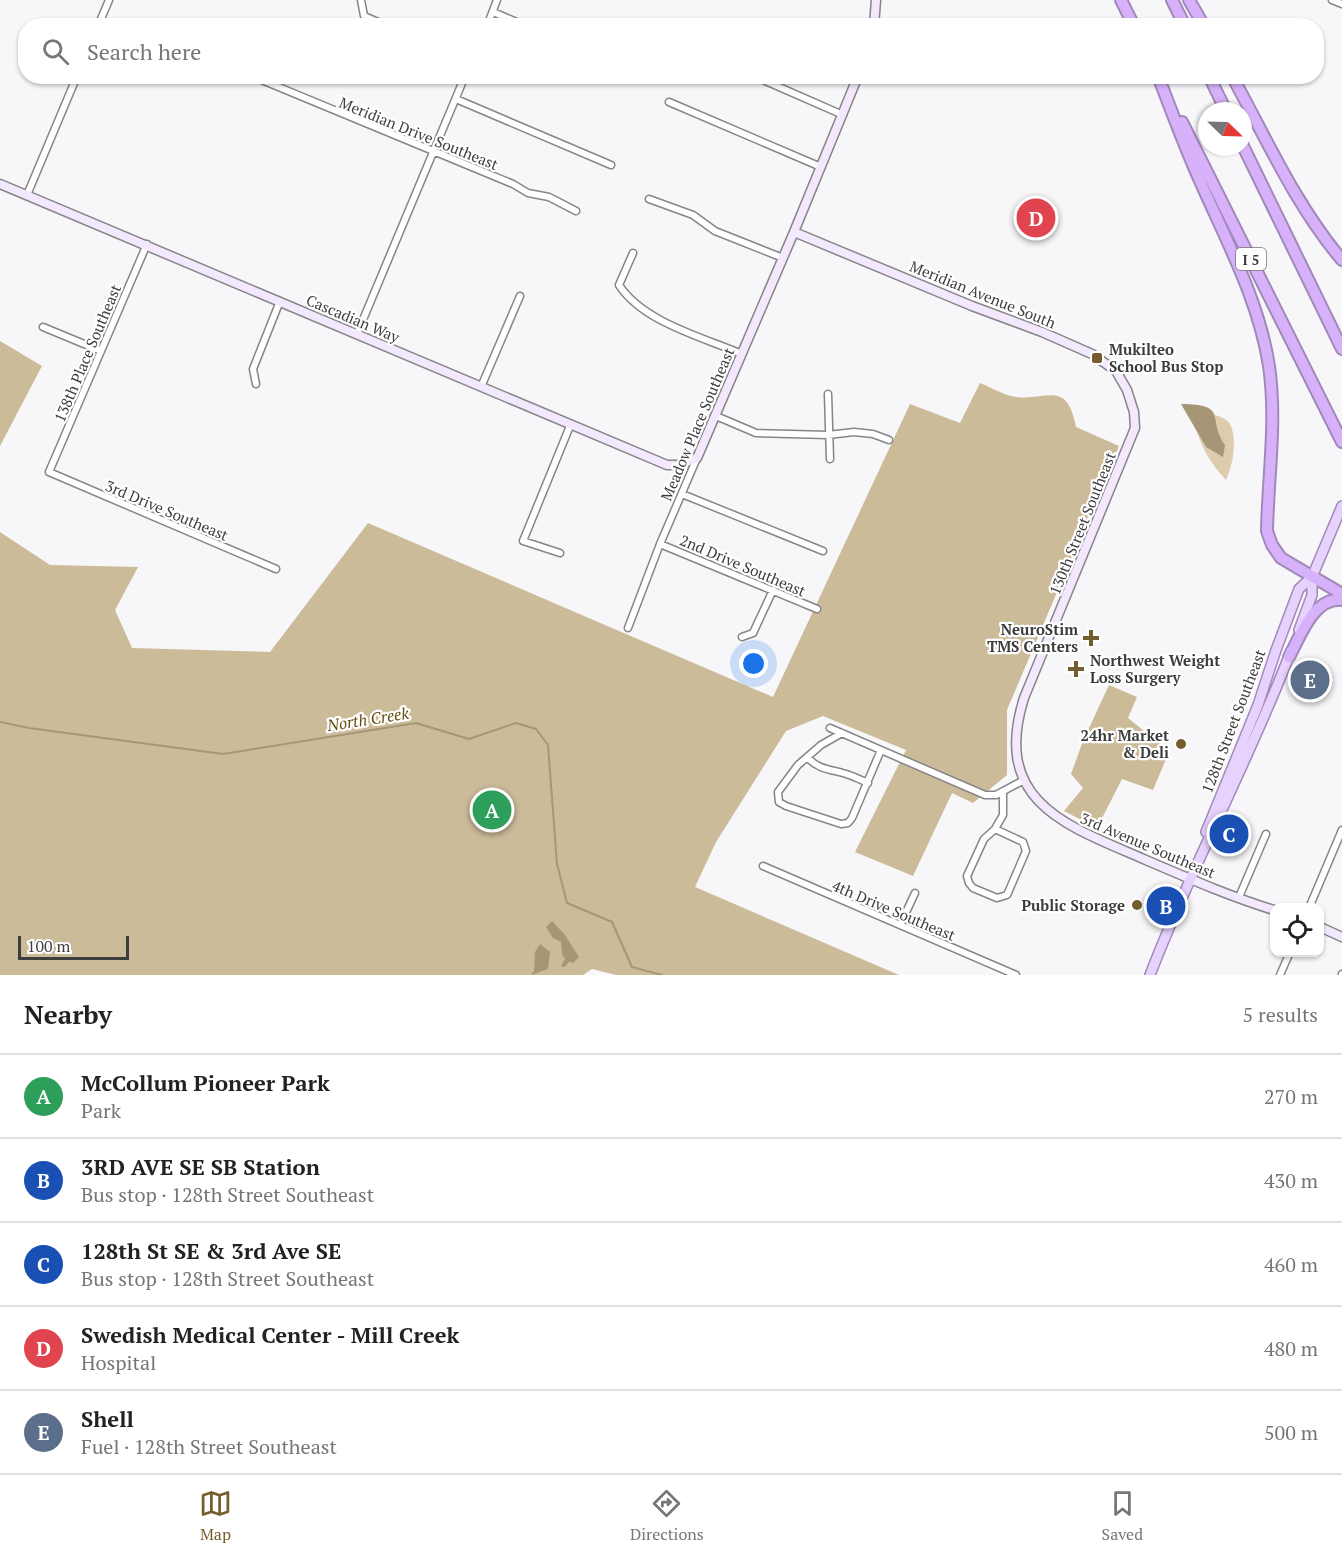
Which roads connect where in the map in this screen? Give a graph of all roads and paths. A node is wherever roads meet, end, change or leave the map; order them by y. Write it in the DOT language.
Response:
graph roads {
  1 [pos="109,0"];
  2 [pos="361,0"];
  3 [pos="498,0"];
  4 [pos="876,0"];
  5 [pos="1121,0"];
  6 [pos="1172,0"];
  7 [pos="1190,0"];
  8 [pos="1332,0"];
  9 [pos="1342,4"];
  10 [pos="493,12"];
  11 [pos="101,18"];
  12 [pos="369,18"];
  13 [pos="490,18"];
  14 [pos="507,18"];
  15 [pos="875,18"];
  16 [pos="1130,18"];
  17 [pos="1181,18"];
  18 [pos="1200,18"];
  19 [pos="73,84"];
  20 [pos="271,84"];
  21 [pos="462,84"];
  22 [pos="772,84"];
  23 [pos="855,84"];
  24 [pos="1162,84"];
  25 [pos="1163,84"];
  26 [pos="1213,84"];
  27 [pos="1236,84"];
  28 [pos="456,99"];
  29 [pos="669,102"];
  30 [pos="1222,102"];
  31 [pos="843,115"];
  32 [pos="433,152"];
  33 [pos="1248,156"];
  34 [pos="610,165"];
  35 [pos="821,167"];
  36 [pos="0,184"];
  37 [pos="27,195"];
  38 [pos="649,199"];
  39 [pos="576,212"];
  40 [pos="794,232"];
  41 [pos="147,244"];
  42 [pos="633,253"];
  43 [pos="783,258"];
  44 [pos="1342,260"];
  45 [pos="520,296"];
  46 [pos="280,301"];
  47 [pos="43,327"];
  48 [pos="357,333"];
  49 [pos="1342,349"];
  50 [pos="101,351"];
  51 [pos="742,354"];
  52 [pos="256,384"];
  53 [pos="481,387"];
  54 [pos="828,394"];
  55 [pos="1134,412"];
  56 [pos="716,416"];
  57 [pos="570,426"];
  58 [pos="828,435"];
  59 [pos="890,440"];
  60 [pos="1342,442"];
  61 [pos="696,458"];
  62 [pos="830,459"];
  63 [pos="49,472"];
  64 [pos="682,494"];
  65 [pos="1342,507"];
  66 [pos="660,544"];
  67 [pos="823,550"];
  68 [pos="560,554"];
  69 [pos="276,569"];
  70 [pos="1312,578"];
  71 [pos="773,590"];
  72 [pos="1342,594"];
  73 [pos="1342,600"];
  74 [pos="817,609"];
  75 [pos="628,628"];
  76 [pos="742,637"];
  77 [pos="1289,657"];
  78 [pos="1258,705"];
  79 [pos="830,728"];
  80 [pos="842,734"];
  81 [pos="881,750"];
  82 [pos="808,758"];
  83 [pos="1245,758"];
  84 [pos="1024,780"];
  85 [pos="867,783"];
  86 [pos="1003,792"];
  87 [pos="995,829"];
  88 [pos="1342,831"];
  89 [pos="1266,834"];
  90 [pos="763,866"];
  91 [pos="1190,879"];
  92 [pos="915,893"];
  93 [pos="1239,897"];
  94 [pos="1311,903"];
  95 [pos="1270,908"];
  96 [pos="900,925"];
  97 [pos="1324,929"];
  98 [pos="1342,937"];
  99 [pos="1288,957"];
  100 [pos="1016,975"];
  101 [pos="1150,975"];
  102 [pos="1280,975"];
  1 -- 11 [label="street"];
  2 -- 12 [label="street"];
  3 -- 10 [label="street"];
  4 -- 15 [label="street"];
  5 -- 16 [label="highway"];
  6 -- 17 [label="highway"];
  7 -- 18 [label="highway"];
  8 -- 9 [label="street"];
  10 -- 13 [label="street"];
  10 -- 14 [label="street"];
  19 -- 37 [label="street"];
  20 -- 32 [label="street, Meridian Drive Southeast"];
  21 -- 28 [label="street"];
  22 -- 31 [label="street"];
  23 -- 31 [label="street, Meadow Place Southeast"];
  24 -- 70 [label="highway"];
  25 -- 60 [label="highway, I 5"];
  26 -- 30 [label="highway"];
  27 -- 44 [label="highway"];
  28 -- 32 [label="street"];
  28 -- 34 [label="street"];
  29 -- 35 [label="street"];
  31 -- 35 [label="street, Meadow Place Southeast"];
  32 -- 39 [label="street, Meridian Drive Southeast"];
  32 -- 48 [label="street"];
  33 -- 49 [label="highway"];
  35 -- 40 [label="street, Meadow Place Southeast"];
  36 -- 37 [label="street, Cascadian Way"];
  37 -- 41 [label="street, Cascadian Way"];
  38 -- 43 [label="street"];
  40 -- 43 [label="street, Meadow Place Southeast"];
  40 -- 55 [label="street, Meridian Avenue South"];
  41 -- 46 [label="street, Cascadian Way"];
  41 -- 50 [label="street, 138th Place Southeast"];
  42 -- 51 [label="street"];
  43 -- 51 [label="street, Meadow Place Southeast"];
  45 -- 53 [label="street"];
  46 -- 48 [label="street, Cascadian Way"];
  46 -- 52 [label="street"];
  47 -- 50 [label="street"];
  48 -- 53 [label="street, Cascadian Way"];
  50 -- 63 [label="street, 138th Place Southeast"];
  51 -- 56 [label="street, Meadow Place Southeast"];
  53 -- 57 [label="street, Cascadian Way"];
  54 -- 58 [label="street"];
  55 -- 84 [label="street, 130th Street Southeast"];
  56 -- 58 [label="street"];
  56 -- 61 [label="street, Meadow Place Southeast"];
  57 -- 61 [label="street, Cascadian Way"];
  57 -- 68 [label="street"];
  58 -- 59 [label="street"];
  58 -- 62 [label="street"];
  61 -- 64 [label="street, Meadow Place Southeast"];
  63 -- 69 [label="street, 3rd Drive Southeast"];
  64 -- 66 [label="street, Meadow Place Southeast"];
  64 -- 67 [label="street"];
  65 -- 70 [label="main road, 128th Street Southeast"];
  66 -- 71 [label="street, 2nd Drive Southeast"];
  66 -- 75 [label="street, Meadow Place Southeast"];
  70 -- 72 [label="highway"];
  70 -- 77 [label="main road, 128th Street Southeast"];
  70 -- 78 [label="main road, 128th Street Southeast"];
  71 -- 74 [label="street, 2nd Drive Southeast"];
  71 -- 76 [label="street"];
  73 -- 77 [label="highway"];
  77 -- 83 [label="main road, 128th Street Southeast"];
  78 -- 83 [label="main road"];
  78 -- 91 [label="main road, 128th Street Southeast"];
  79 -- 80 [label="street"];
  80 -- 81 [label="street"];
  80 -- 82 [label="street"];
  81 -- 85 [label="street"];
  81 -- 86 [label="street"];
  82 -- 85 [label="street"];
  82 -- 85 [label="street"];
  83 -- 91 [label="main road, 128th Street Southeast"];
  84 -- 86 [label="street"];
  84 -- 91 [label="street, 3rd Avenue Southeast"];
  86 -- 87 [label="street"];
  87 -- 87 [label="street"];
  88 -- 94 [label="street"];
  89 -- 93 [label="street"];
  90 -- 96 [label="street, 4th Drive Southeast"];
  91 -- 93 [label="street, 3rd Avenue Southeast"];
  91 -- 101 [label="main road, 128th Street Southeast"];
  92 -- 96 [label="street"];
  93 -- 95 [label="street, 3rd Avenue Southeast"];
  96 -- 100 [label="street, 4th Drive Southeast"];
  97 -- 98 [label="street"];
  99 -- 102 [label="street"];
}
